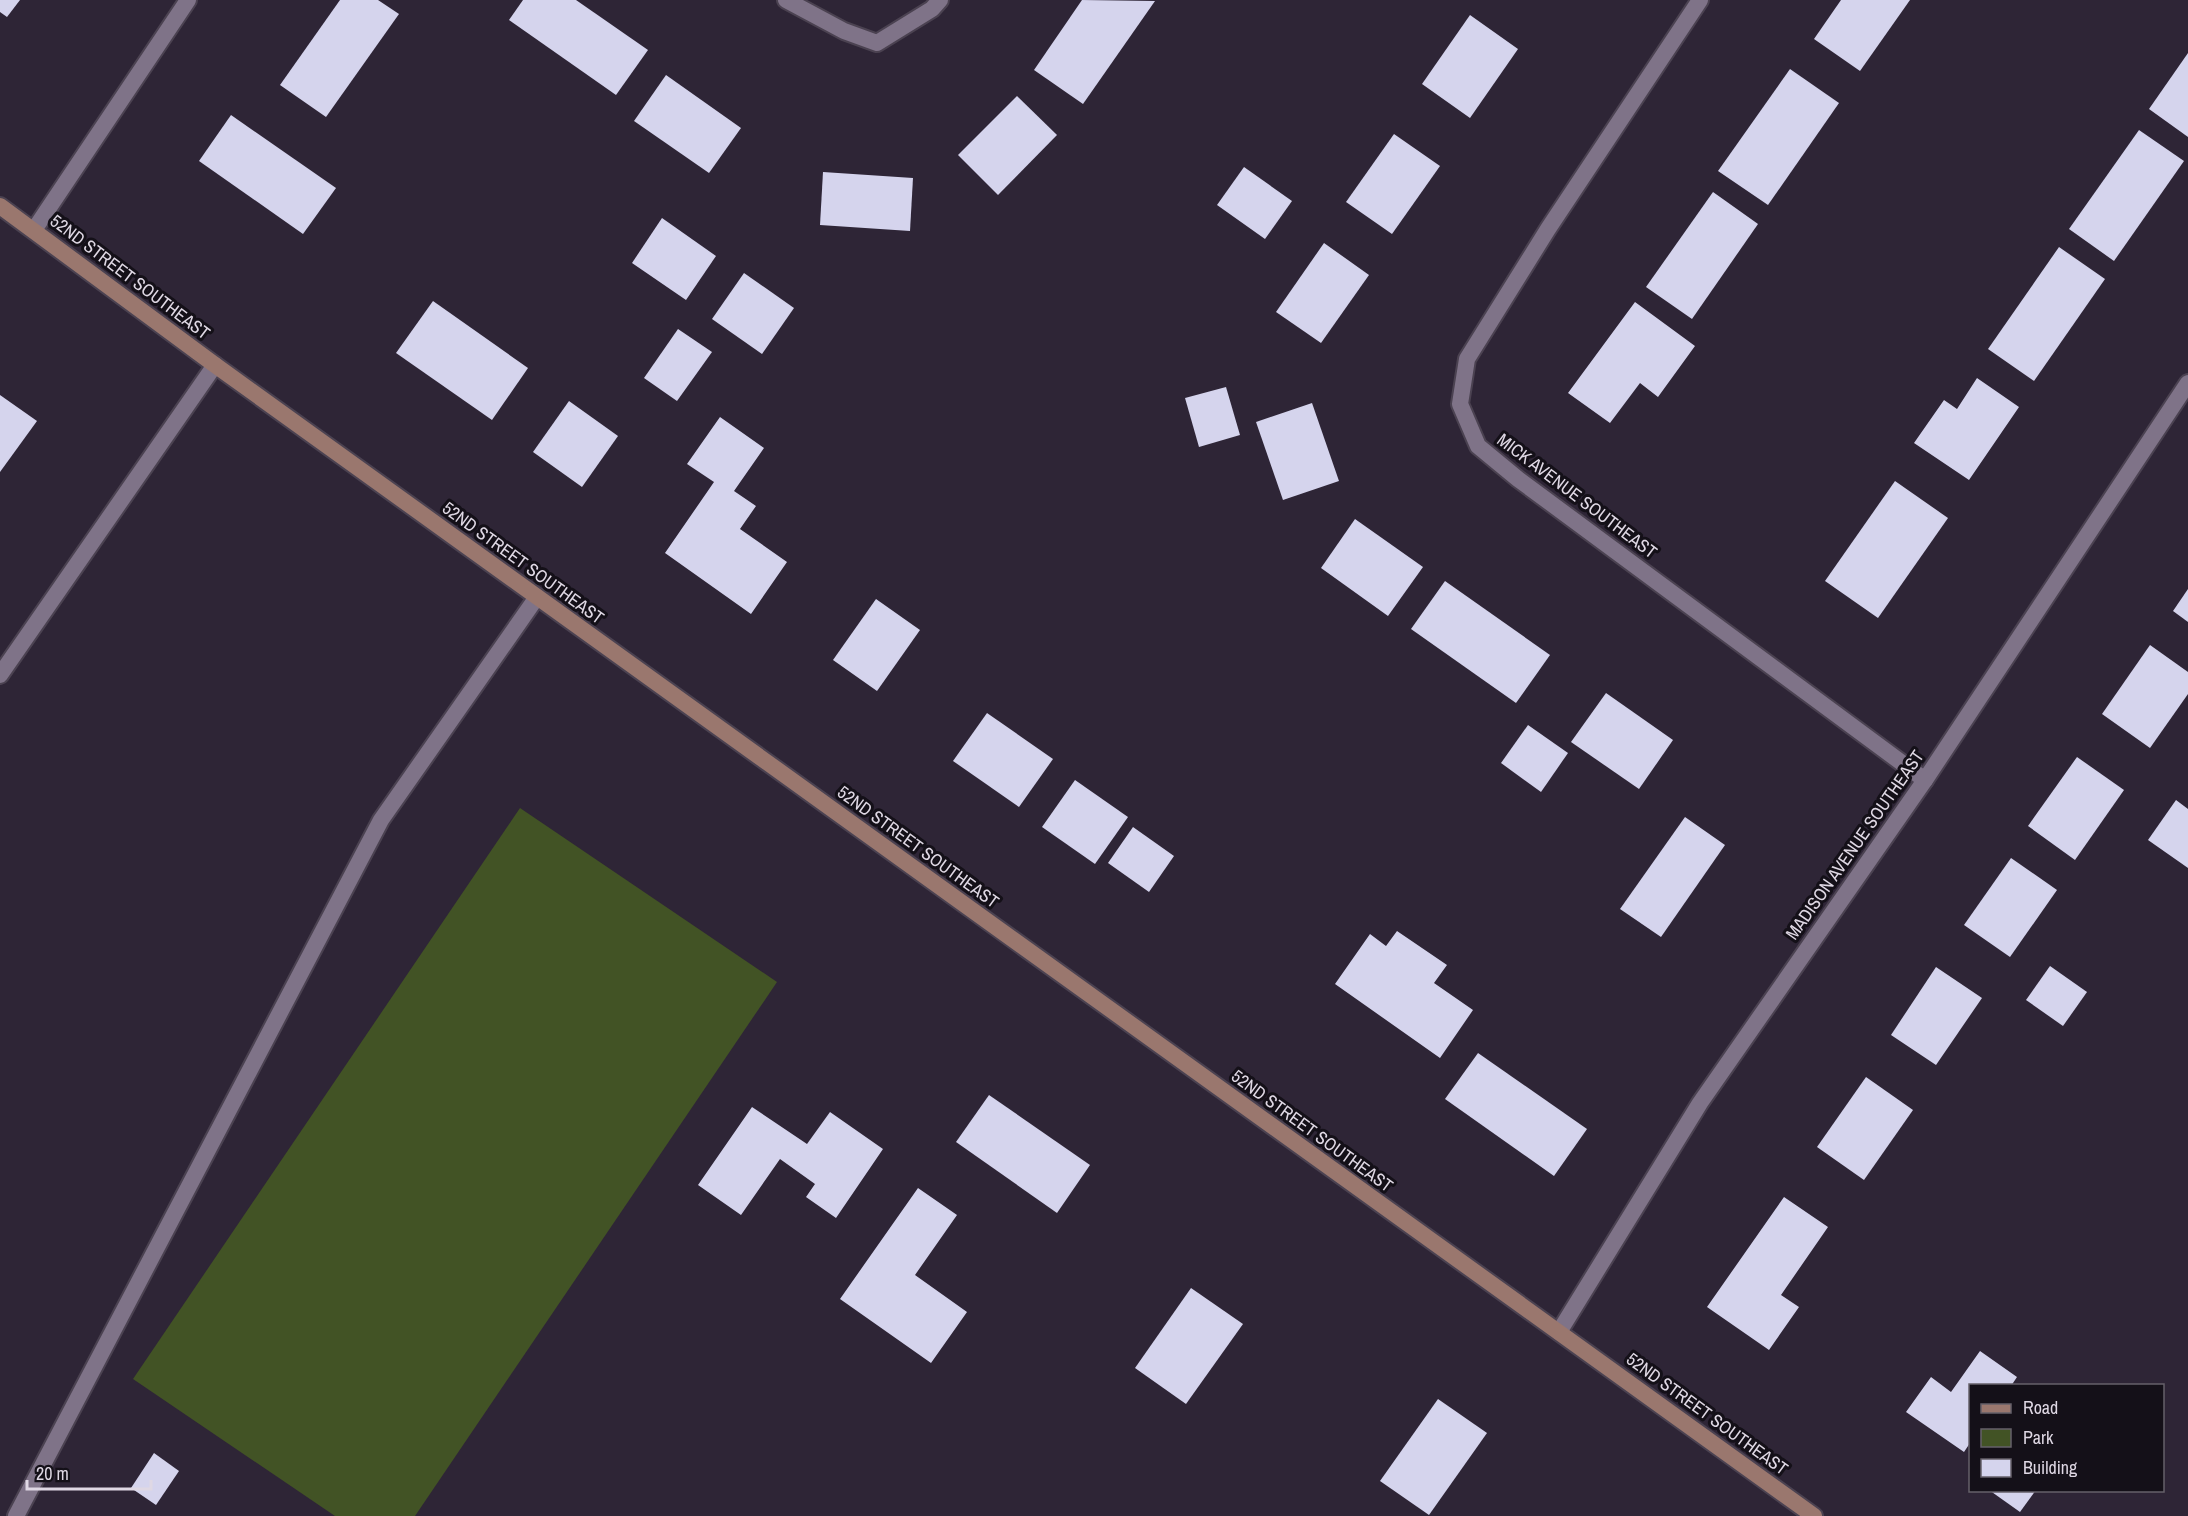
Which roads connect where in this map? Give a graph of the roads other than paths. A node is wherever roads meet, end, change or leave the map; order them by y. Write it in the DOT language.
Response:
graph roads {
  1 [pos="188,0"];
  2 [pos="786,0"];
  3 [pos="940,0"];
  4 [pos="1700,0"];
  5 [pos="0,206"];
  6 [pos="34,230"];
  7 [pos="215,365"];
  8 [pos="2188,383"];
  9 [pos="537,597"];
  10 [pos="0,675"];
  11 [pos="1925,780"];
  12 [pos="1558,1332"];
  13 [pos="16,1516"];
  14 [pos="1814,1516"];
  1 -- 6 [label="street"];
  2 -- 3 [label="street"];
  4 -- 11 [label="street, MICK AVENUE SOUTHEAST"];
  5 -- 6 [label="main road, 52ND STREET SOUTHEAST"];
  6 -- 7 [label="main road, 52ND STREET SOUTHEAST"];
  7 -- 9 [label="main road, 52ND STREET SOUTHEAST"];
  7 -- 10 [label="street"];
  8 -- 11 [label="street, MADISON AVENUE SOUTHEAST"];
  9 -- 12 [label="main road, 52ND STREET SOUTHEAST"];
  9 -- 13 [label="street"];
  11 -- 12 [label="street, MADISON AVENUE SOUTHEAST"];
  12 -- 14 [label="main road, 52ND STREET SOUTHEAST"];
}
